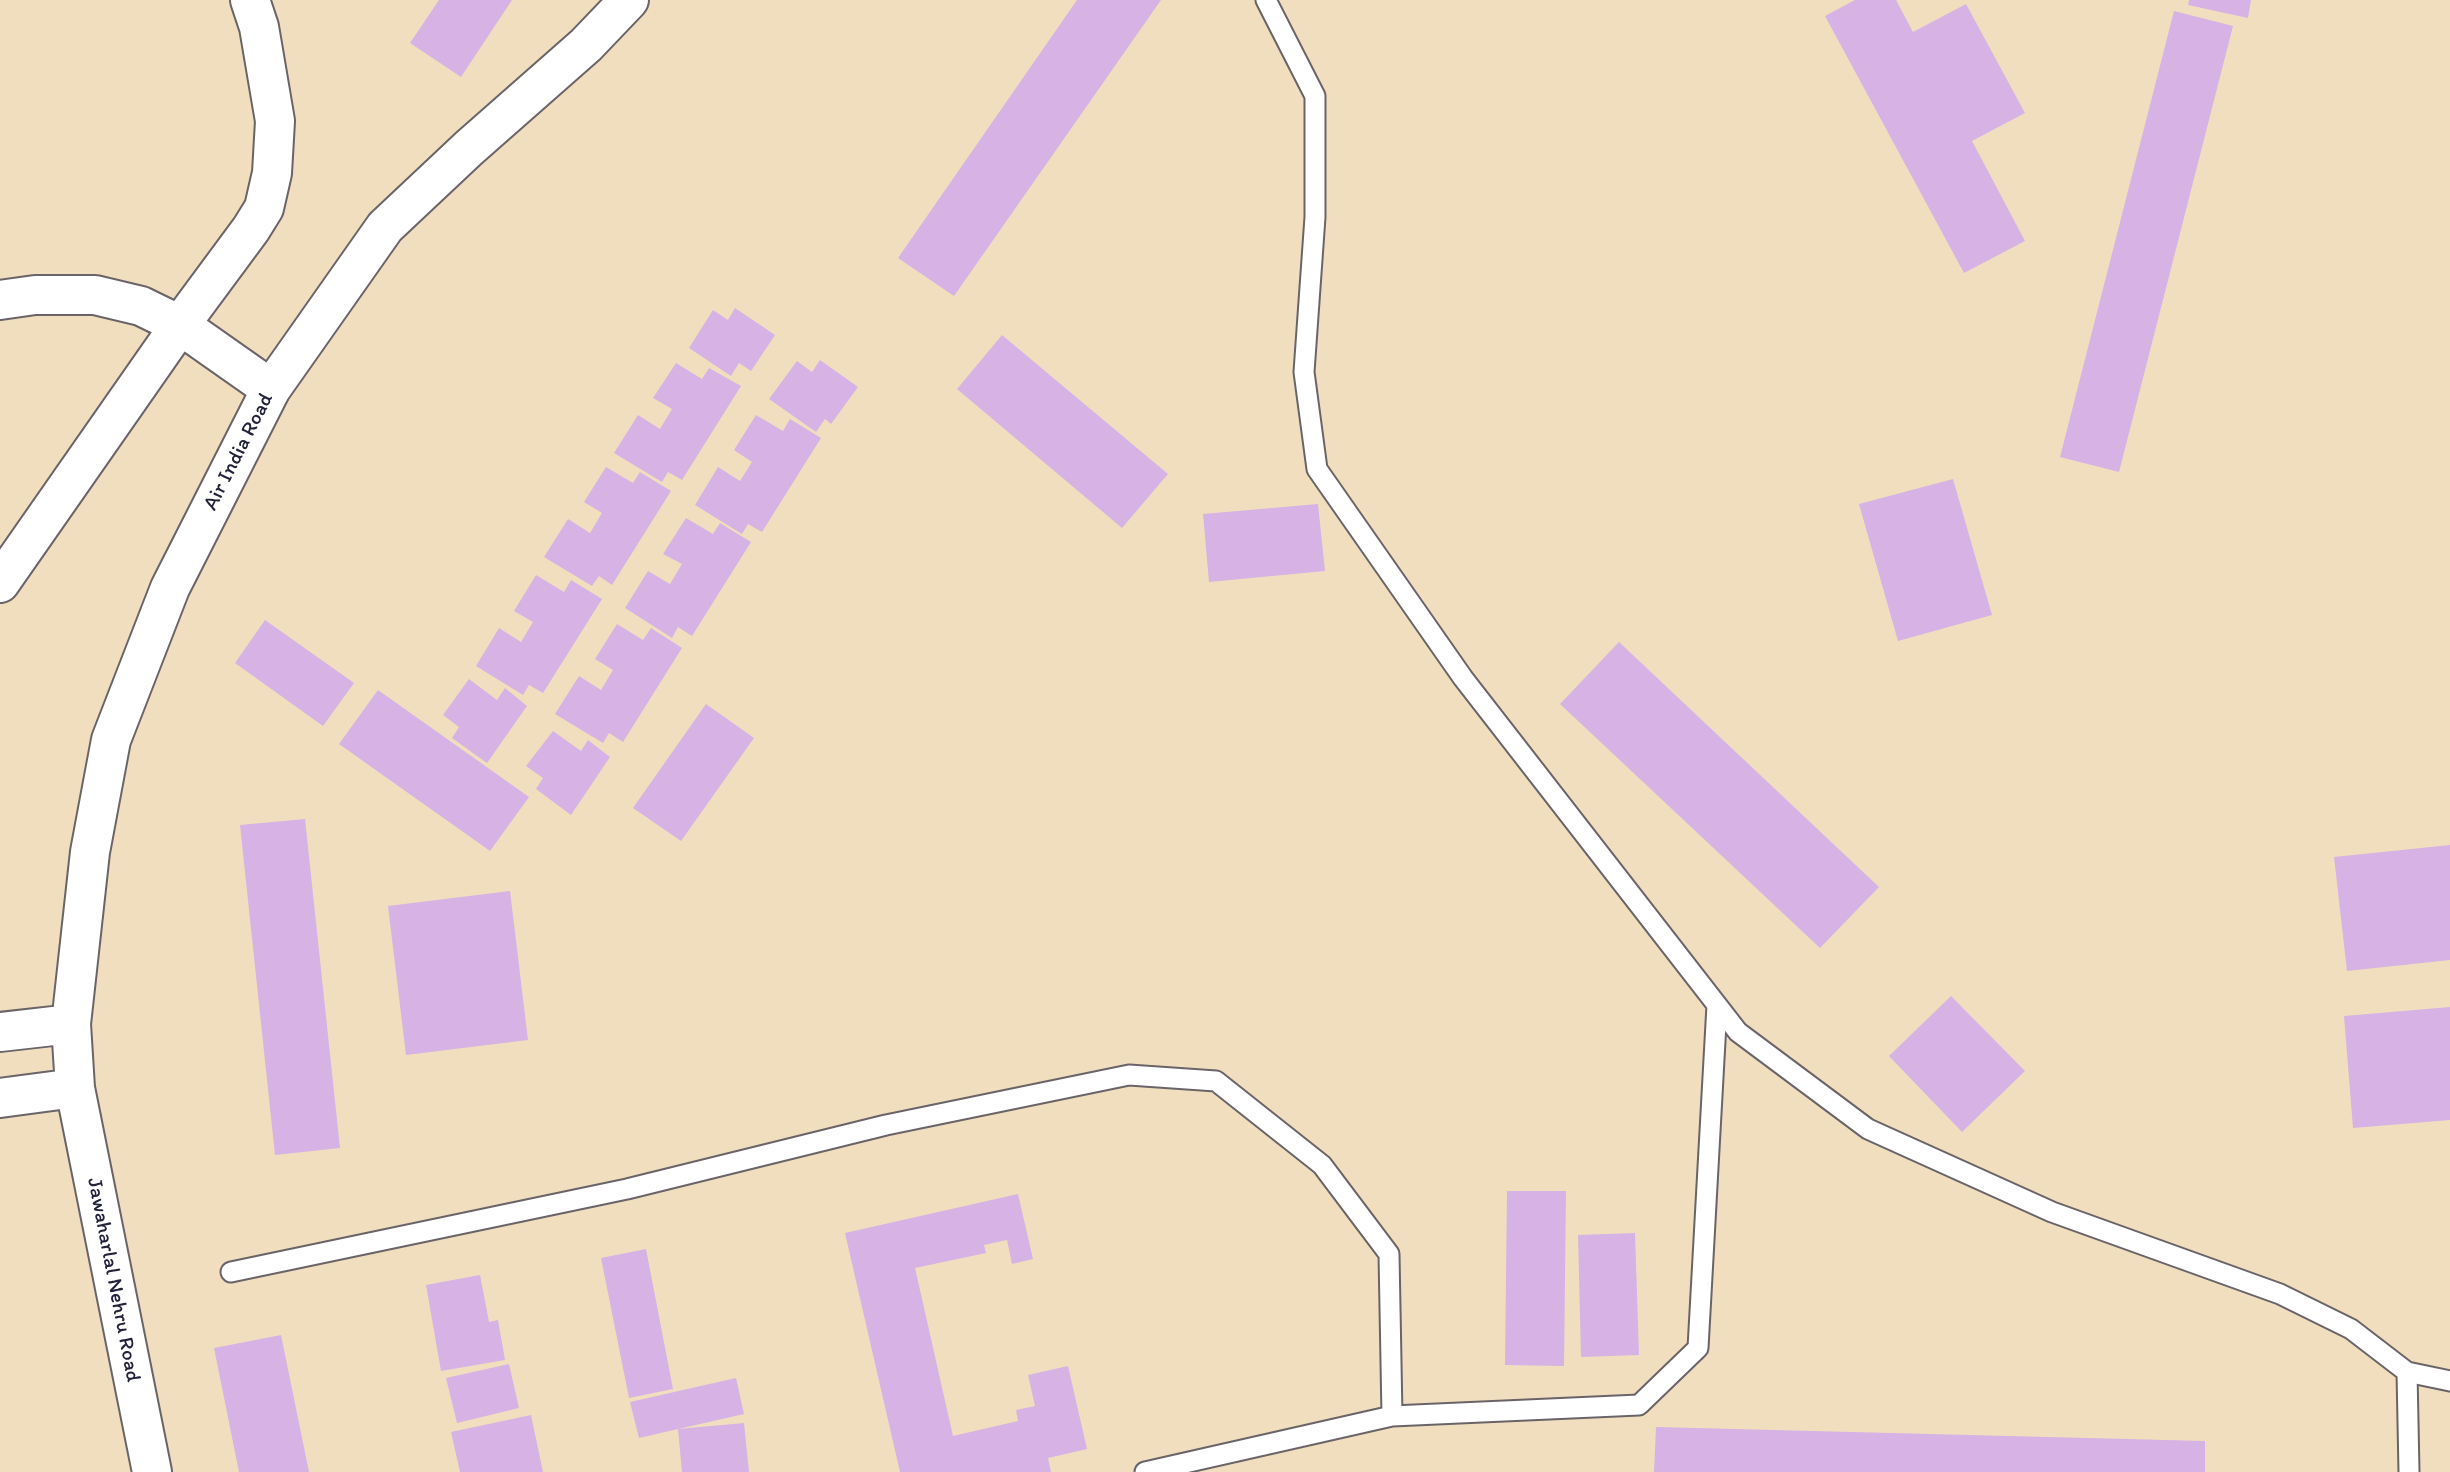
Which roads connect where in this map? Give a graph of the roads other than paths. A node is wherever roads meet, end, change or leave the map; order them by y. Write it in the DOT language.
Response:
graph roads {
  1 [pos="250,0"];
  2 [pos="629,0"];
  3 [pos="1266,0"];
  4 [pos="0,300"];
  5 [pos="180,325"];
  6 [pos="271,389"];
  7 [pos="0,583"];
  8 [pos="1717,1005"];
  9 [pos="71,1024"];
  10 [pos="0,1032"];
  11 [pos="75,1088"];
  12 [pos="0,1098"];
  13 [pos="231,1272"];
  14 [pos="2407,1372"];
  15 [pos="2450,1381"];
  16 [pos="1392,1416"];
  17 [pos="152,1472"];
  18 [pos="1145,1472"];
  19 [pos="2409,1472"];
  1 -- 5 [label="street"];
  2 -- 6 [label="street, Air India Road"];
  3 -- 8 [label="lane"];
  4 -- 5 [label="street"];
  5 -- 6 [label="street"];
  5 -- 7 [label="street"];
  6 -- 9 [label="street, Air India Road"];
  8 -- 14 [label="lane"];
  8 -- 16 [label="lane"];
  9 -- 10 [label="street"];
  9 -- 11 [label="street, Jawaharlal Nehru Road"];
  11 -- 12 [label="street"];
  11 -- 17 [label="street, Jawaharlal Nehru Road"];
  13 -- 16 [label="lane"];
  14 -- 15 [label="lane"];
  14 -- 19 [label="lane"];
  16 -- 18 [label="lane"];
}
